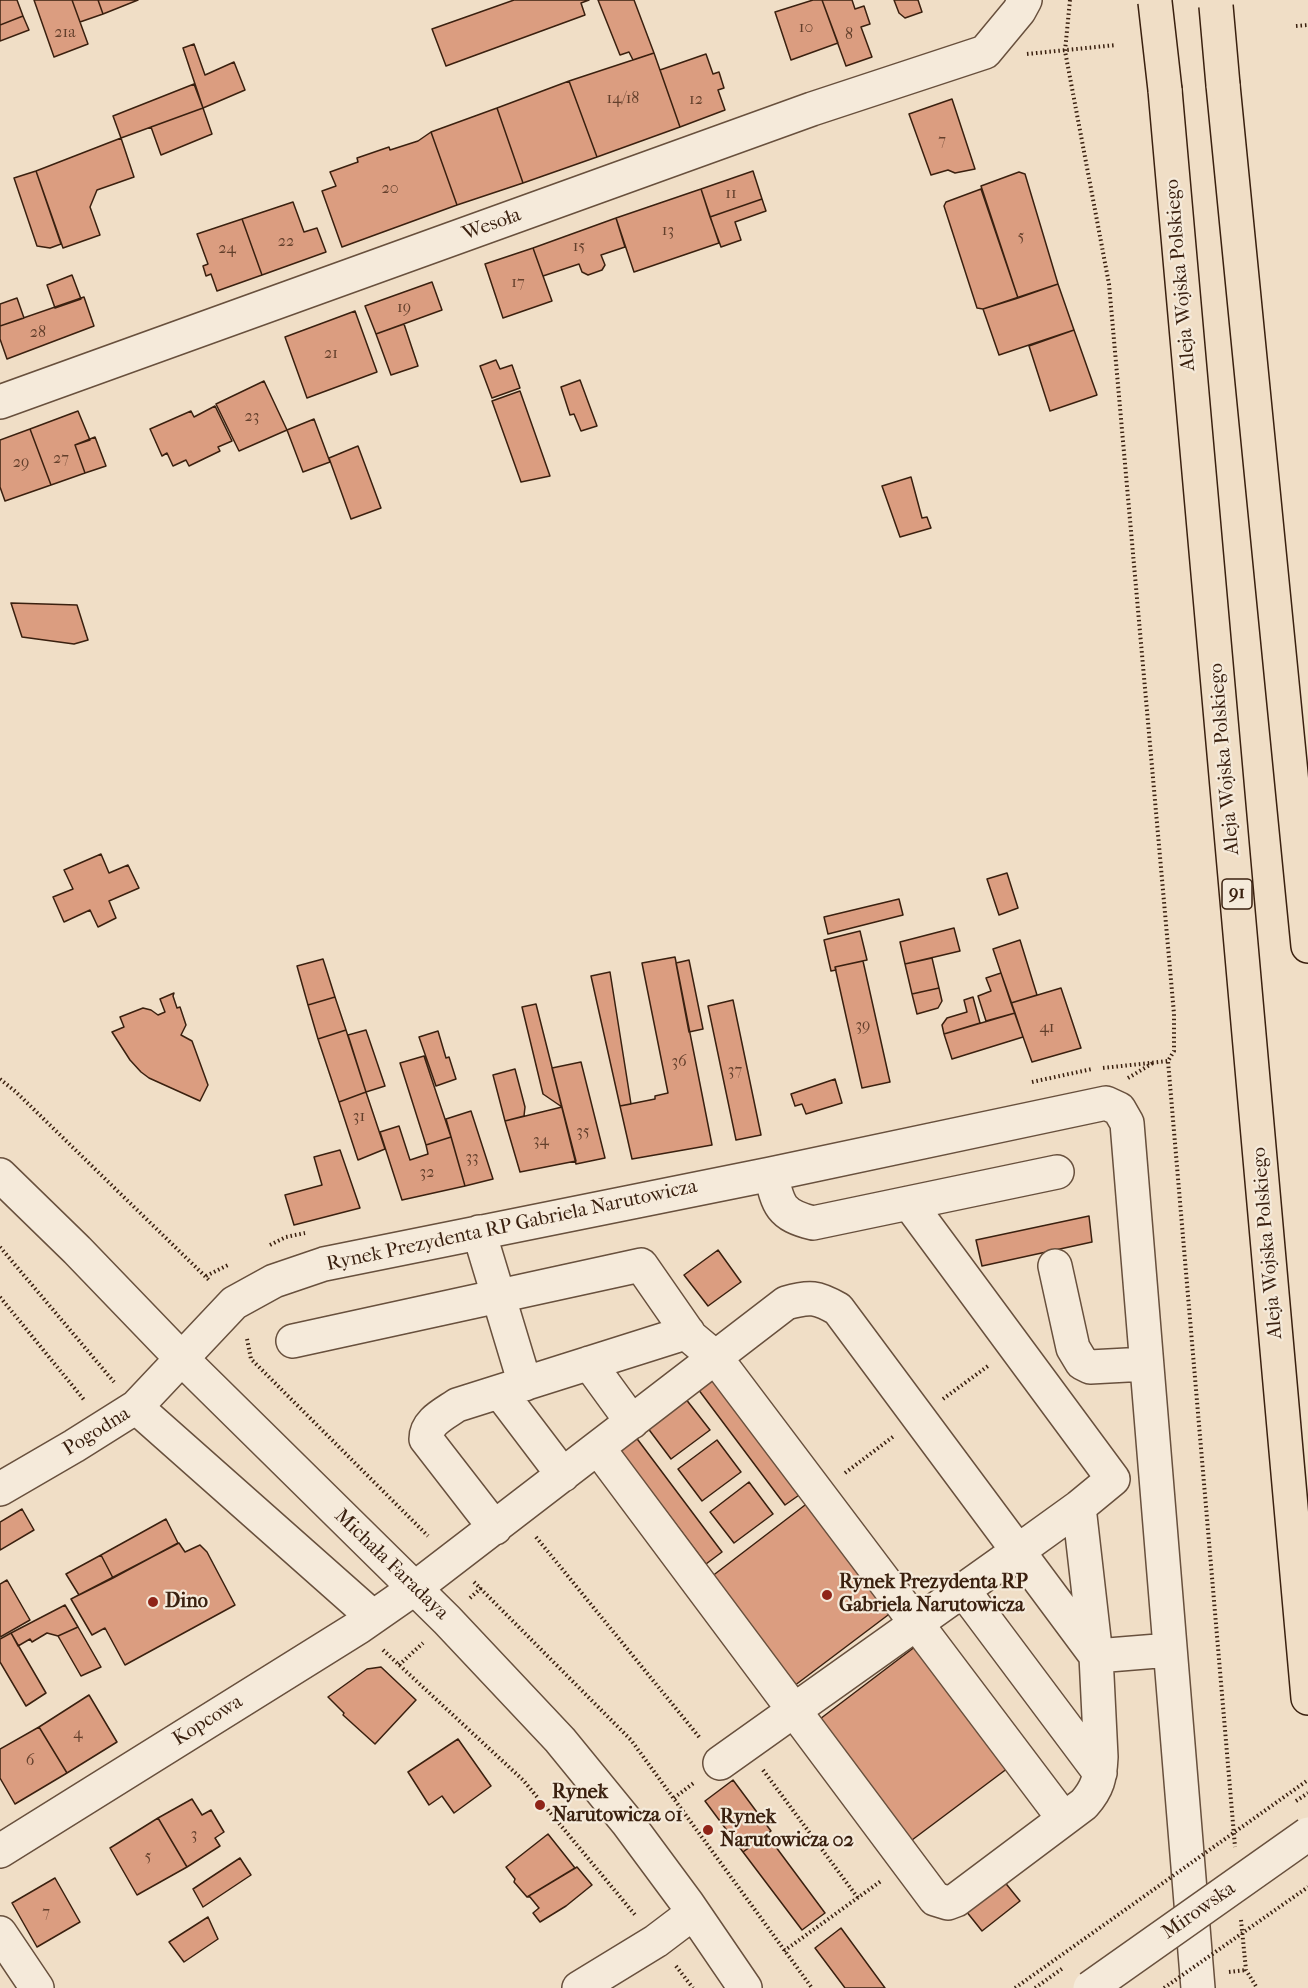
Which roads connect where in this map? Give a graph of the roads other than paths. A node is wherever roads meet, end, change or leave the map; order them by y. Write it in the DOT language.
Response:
graph roads {
  1 [pos="1025,0"];
  2 [pos="1155,1"];
  3 [pos="1216,3"];
  4 [pos="0,402"];
  5 [pos="1308,946"];
  6 [pos="1057,1172"];
  7 [pos="0,1174"];
  8 [pos="771,1174"];
  9 [pos="909,1203"];
  10 [pos="479,1232"];
  11 [pos="1055,1266"];
  12 [pos="498,1296"];
  13 [pos="688,1332"];
  14 [pos="293,1341"];
  15 [pos="716,1358"];
  16 [pos="182,1359"];
  17 [pos="589,1363"];
  18 [pos="1146,1364"];
  19 [pos="513,1388"];
  20 [pos="136,1407"];
  21 [pos="632,1422"];
  22 [pos="598,1448"];
  23 [pos="563,1475"];
  24 [pos="1156,1476"];
  25 [pos="1113,1479"];
  26 [pos="0,1489"];
  27 [pos="1079,1507"];
  28 [pos="505,1520"];
  29 [pos="1018,1551"];
  30 [pos="415,1588"];
  31 [pos="963,1590"];
  32 [pos="373,1617"];
  33 [pos="917,1623"];
  34 [pos="1170,1650"];
  35 [pos="1096,1656"];
  36 [pos="1308,1698"];
  37 [pos="794,1711"];
  38 [pos="733,1754"];
  39 [pos="1100,1773"];
  40 [pos="1064,1819"];
  41 [pos="1308,1834"];
  42 [pos="0,1851"];
  43 [pos="693,1913"];
  44 [pos="0,1933"];
  45 [pos="37,1988"];
  46 [pos="579,1988"];
  47 [pos="745,1988"];
  48 [pos="1090,1988"];
  49 [pos="1198,1988"];
  1 -- 4 [label="street, Wesoła"];
  2 -- 36 [label="main road, Aleja Wojska Polskiego / 91, bridge"];
  3 -- 5 [label="main road, bridge"];
  6 -- 9 [label="street"];
  7 -- 16 [label="street, Michała Faradaya"];
  8 -- 9 [label="street"];
  8 -- 10 [label="street, Rynek Prezydenta RP Gabriela Narutowicza"];
  8 -- 18 [label="street, Rynek Prezydenta RP Gabriela Narutowicza"];
  9 -- 25 [label="street"];
  10 -- 12 [label="street"];
  10 -- 16 [label="street, Rynek Prezydenta RP Gabriela Narutowicza"];
  11 -- 18 [label="street"];
  12 -- 13 [label="street"];
  12 -- 14 [label="street"];
  12 -- 19 [label="street"];
  13 -- 15 [label="street"];
  13 -- 17 [label="street"];
  15 -- 21 [label="street, Kopcowa"];
  15 -- 29 [label="street, Kopcowa"];
  15 -- 33 [label="street"];
  16 -- 20 [label="street, Pogodna"];
  16 -- 30 [label="street, Michała Faradaya"];
  17 -- 19 [label="street"];
  17 -- 21 [label="street"];
  18 -- 24 [label="street, Rynek Prezydenta RP Gabriela Narutowicza"];
  19 -- 23 [label="street"];
  19 -- 28 [label="street"];
  20 -- 26 [label="street, Pogodna"];
  20 -- 32 [label="street"];
  21 -- 22 [label="street, Kopcowa"];
  22 -- 23 [label="street, Kopcowa"];
  22 -- 37 [label="street"];
  23 -- 28 [label="street, Kopcowa"];
  24 -- 25 [label="street"];
  24 -- 34 [label="street, Rynek Prezydenta RP Gabriela Narutowicza"];
  25 -- 27 [label="street"];
  27 -- 29 [label="street"];
  27 -- 35 [label="street"];
  28 -- 30 [label="street, Kopcowa"];
  29 -- 31 [label="street"];
  29 -- 35 [label="street, Kopcowa"];
  30 -- 32 [label="street, Kopcowa"];
  30 -- 43 [label="street, Michała Faradaya"];
  31 -- 33 [label="street"];
  31 -- 39 [label="street"];
  32 -- 42 [label="street, Kopcowa"];
  33 -- 37 [label="street"];
  33 -- 40 [label="street"];
  34 -- 35 [label="street"];
  34 -- 49 [label="street, Rynek Prezydenta RP Gabriela Narutowicza"];
  35 -- 39 [label="street"];
  37 -- 38 [label="street"];
  37 -- 40 [label="street"];
  39 -- 40 [label="street"];
  41 -- 48 [label="street, Mirowska, bridge"];
  43 -- 46 [label="street"];
  43 -- 47 [label="street, Michała Faradaya"];
  44 -- 45 [label="street"];
}
